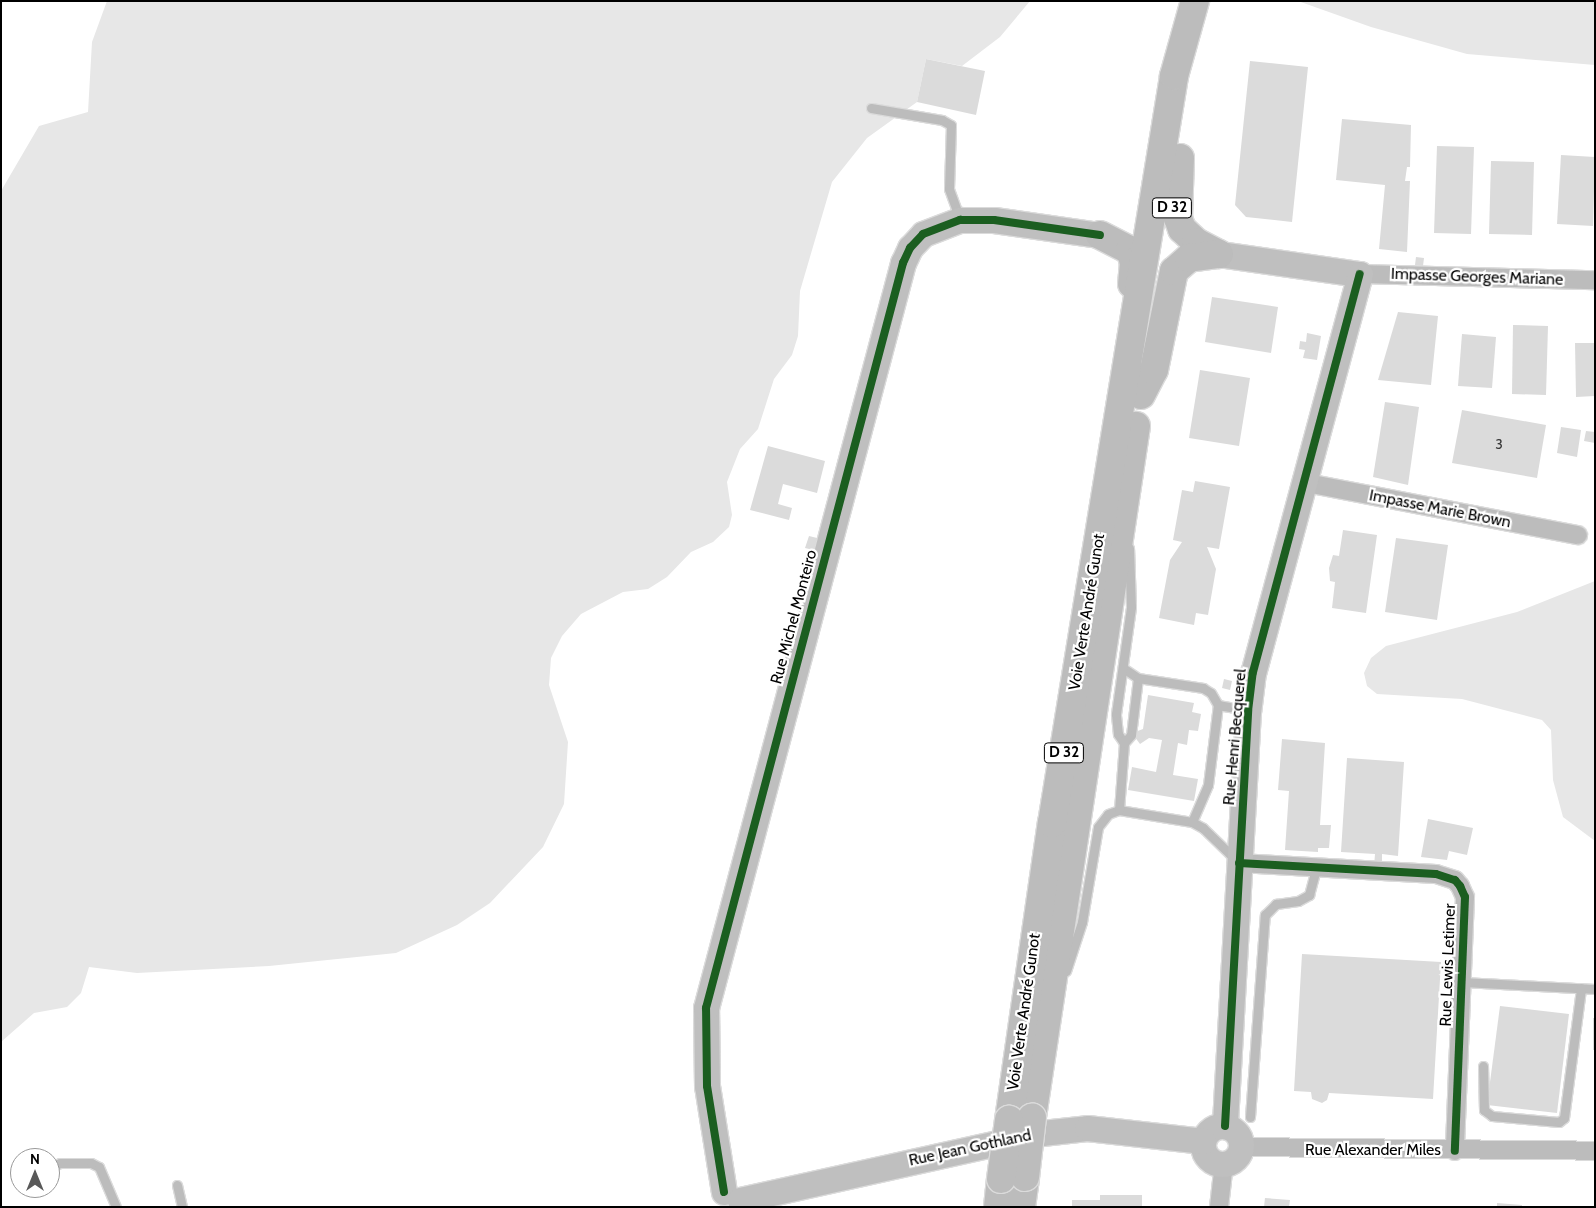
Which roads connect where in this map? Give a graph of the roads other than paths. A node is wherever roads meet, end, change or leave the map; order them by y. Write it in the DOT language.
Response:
graph roads {
  1 [pos="1193,11"];
  2 [pos="871,108"];
  3 [pos="1170,162"];
  4 [pos="960,220"];
  5 [pos="1100,235"];
  6 [pos="1219,254"];
  7 [pos="1360,274"];
  8 [pos="1595,280"];
  9 [pos="1132,391"];
  10 [pos="1302,482"];
  11 [pos="1124,507"];
  12 [pos="1578,535"];
  13 [pos="1124,668"];
  14 [pos="1138,678"];
  15 [pos="1218,705"];
  16 [pos="1248,711"];
  17 [pos="1124,743"];
  18 [pos="1119,810"];
  19 [pos="1192,822"];
  20 [pos="1239,862"];
  21 [pos="1316,868"];
  22 [pos="1462,982"];
  23 [pos="1581,988"];
  24 [pos="1595,989"];
  25 [pos="1045,1027"];
  26 [pos="1483,1066"];
  27 [pos="1250,1117"];
  28 [pos="1020,1118"];
  29 [pos="1225,1126"];
  30 [pos="1203,1141"];
  31 [pos="1455,1151"];
  32 [pos="1595,1151"];
  33 [pos="1232,1155"];
  34 [pos="60,1163"];
  35 [pos="1013,1178"];
  36 [pos="177,1185"];
  37 [pos="725,1203"];
  38 [pos="116,1207"];
  39 [pos="182,1207"];
  40 [pos="998,1207"];
  41 [pos="1021,1207"];
  42 [pos="1219,1207"];
  1 -- 3 [label="main road, Voie Verte André Gunot / D 32"];
  2 -- 4 [label="lane"];
  3 -- 5 [label="main road"];
  3 -- 6 [label="main road"];
  3 -- 9 [label="main road, Voie Verte André Gunot / D 32"];
  4 -- 5 [label="street, Rue Michel Monteiro"];
  4 -- 37 [label="street, Rue Michel Monteiro"];
  5 -- 9 [label="main road"];
  6 -- 7 [label="street"];
  6 -- 9 [label="main road"];
  7 -- 8 [label="street, Impasse Georges Mariane"];
  7 -- 10 [label="street, Rue Henri Becquerel"];
  9 -- 11 [label="main road, Voie Verte André Gunot / D 32"];
  9 -- 28 [label="main road, Voie Verte André Gunot / D 32"];
  10 -- 12 [label="street, Impasse Marie Brown"];
  10 -- 16 [label="street, Rue Henri Becquerel"];
  11 -- 13 [label="lane"];
  11 -- 25 [label="main road, Voie Verte André Gunot / D 32"];
  13 -- 14 [label="lane"];
  13 -- 17 [label="lane"];
  14 -- 15 [label="lane"];
  14 -- 17 [label="lane"];
  15 -- 16 [label="lane"];
  15 -- 19 [label="lane"];
  16 -- 20 [label="street, Rue Henri Becquerel"];
  17 -- 18 [label="lane"];
  18 -- 19 [label="lane"];
  18 -- 25 [label="lane"];
  19 -- 20 [label="lane"];
  20 -- 21 [label="street, Rue Lewis Letimer"];
  20 -- 29 [label="street, Rue Henri Becquerel"];
  21 -- 22 [label="street, Rue Lewis Letimer"];
  21 -- 27 [label="lane"];
  22 -- 23 [label="lane"];
  22 -- 31 [label="street, Rue Lewis Letimer"];
  23 -- 24 [label="lane"];
  23 -- 26 [label="lane"];
  25 -- 28 [label="main road, Voie Verte André Gunot / D 32"];
  28 -- 35 [label="main road, Voie Verte André Gunot / D 32, bridge"];
  29 -- 30 [label="street"];
  29 -- 33 [label="street"];
  30 -- 33 [label="street"];
  30 -- 37 [label="street, Rue Jean Gothland"];
  31 -- 32 [label="street, Rue Alexander Miles"];
  31 -- 33 [label="street, Rue Alexander Miles"];
  33 -- 42 [label="street"];
  34 -- 38 [label="lane"];
  35 -- 40 [label="main road, Voie Verte André Gunot / D 32"];
  35 -- 41 [label="main road, Voie Verte André Gunot / D 32"];
  36 -- 39 [label="lane"];
}
